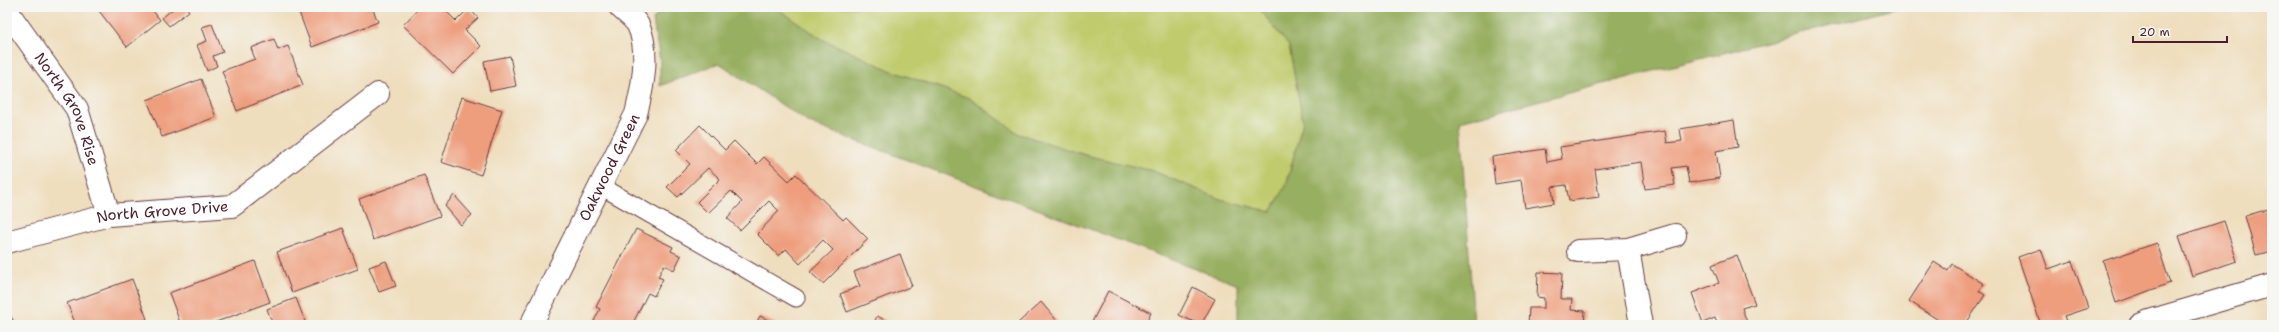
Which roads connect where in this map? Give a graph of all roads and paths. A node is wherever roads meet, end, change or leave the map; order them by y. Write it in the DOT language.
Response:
graph roads {
  1 [pos="620,7"];
  2 [pos="7,11"];
  3 [pos="378,94"];
  4 [pos="599,185"];
  5 [pos="109,215"];
  6 [pos="1675,235"];
  7 [pos="7,242"];
  8 [pos="1628,249"];
  9 [pos="1578,251"];
  10 [pos="2272,285"];
  11 [pos="796,298"];
  12 [pos="530,325"];
  13 [pos="1641,325"];
  14 [pos="2140,325"];
  1 -- 4 [label="street, Oakwood Green"];
  2 -- 5 [label="street, North Grove Rise"];
  3 -- 5 [label="street, North Grove Drive"];
  4 -- 11 [label="lane"];
  4 -- 12 [label="street, Oakwood Green"];
  5 -- 7 [label="street, North Grove Drive"];
  6 -- 8 [label="street"];
  8 -- 9 [label="street"];
  8 -- 13 [label="street"];
  10 -- 14 [label="street"];
}
